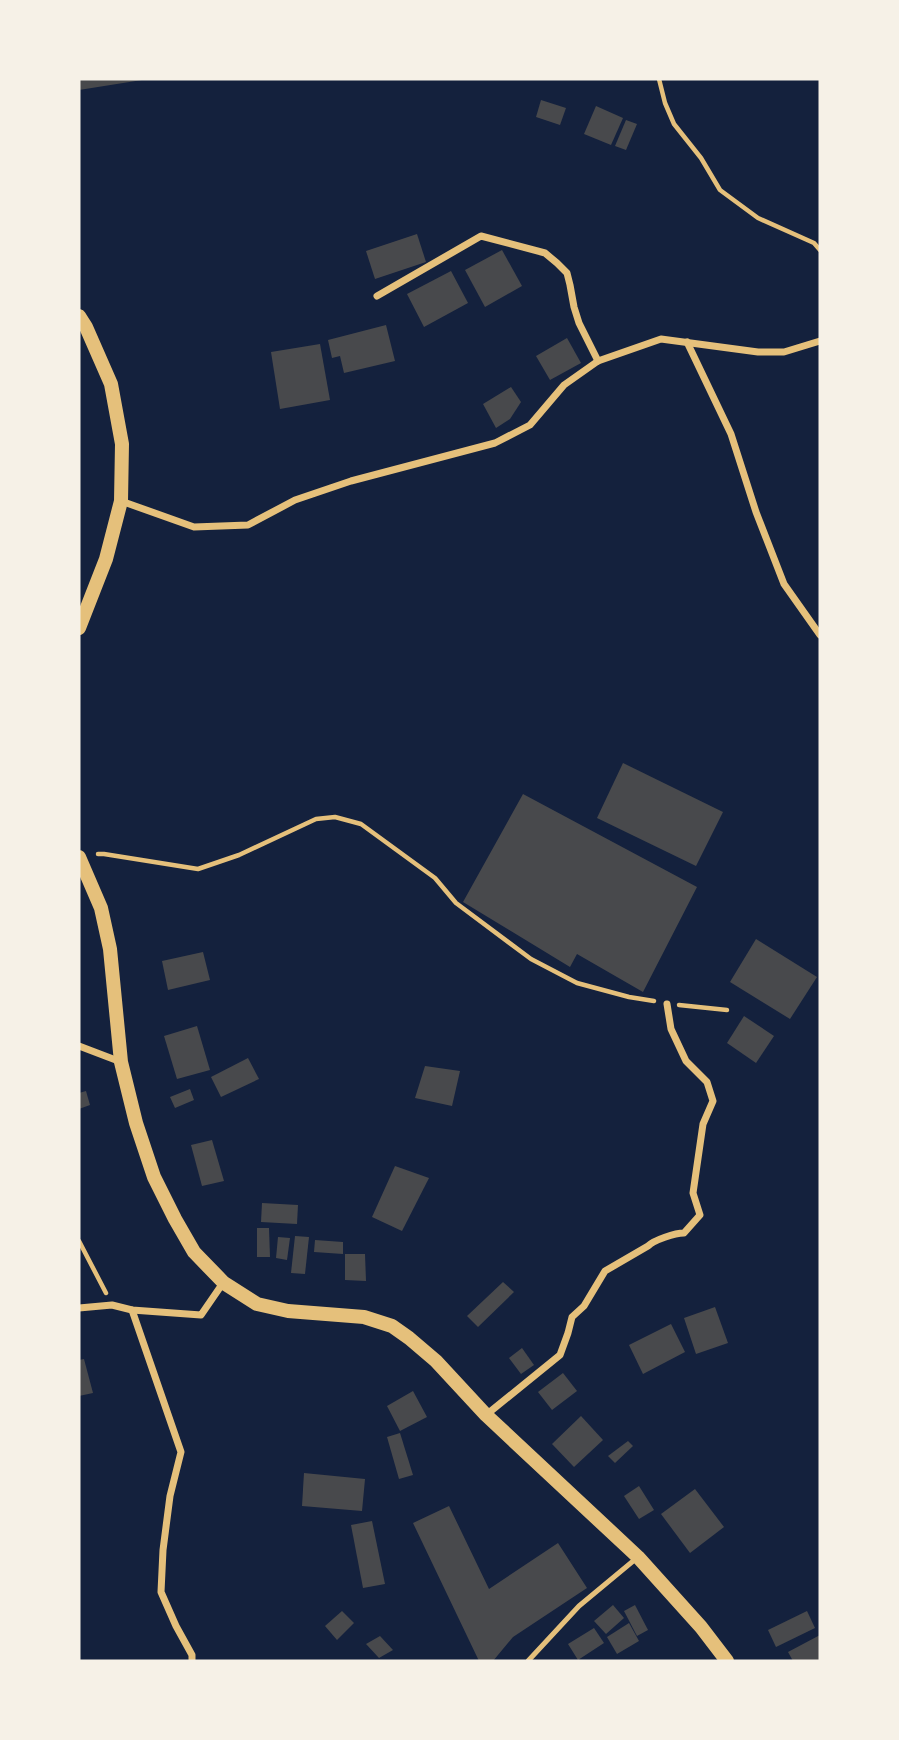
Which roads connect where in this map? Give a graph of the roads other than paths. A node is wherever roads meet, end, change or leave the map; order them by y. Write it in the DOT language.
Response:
graph roads {
  1 [pos="377,296"];
  2 [pos="79,316"];
  3 [pos="820,341"];
  4 [pos="687,342"];
  5 [pos="598,361"];
  6 [pos="121,500"];
  7 [pos="79,628"];
  8 [pos="820,635"];
  9 [pos="85,856"];
  10 [pos="667,1004"];
  11 [pos="79,1046"];
  12 [pos="121,1062"];
  13 [pos="224,1283"];
  14 [pos="79,1308"];
  15 [pos="132,1310"];
  16 [pos="486,1415"];
  17 [pos="638,1557"];
  18 [pos="192,1661"];
  19 [pos="528,1661"];
  20 [pos="727,1661"];
  1 -- 5 [label="street"];
  2 -- 6 [label="main road"];
  3 -- 4 [label="street"];
  4 -- 5 [label="street"];
  4 -- 8 [label="street"];
  5 -- 6 [label="street"];
  6 -- 7 [label="main road"];
  9 -- 12 [label="main road"];
  10 -- 16 [label="street"];
  11 -- 12 [label="street"];
  12 -- 13 [label="main road"];
  13 -- 15 [label="street"];
  13 -- 16 [label="main road"];
  14 -- 15 [label="street"];
  15 -- 18 [label="street"];
  16 -- 17 [label="main road"];
  17 -- 19 [label="lane"];
  17 -- 20 [label="main road"];
}
